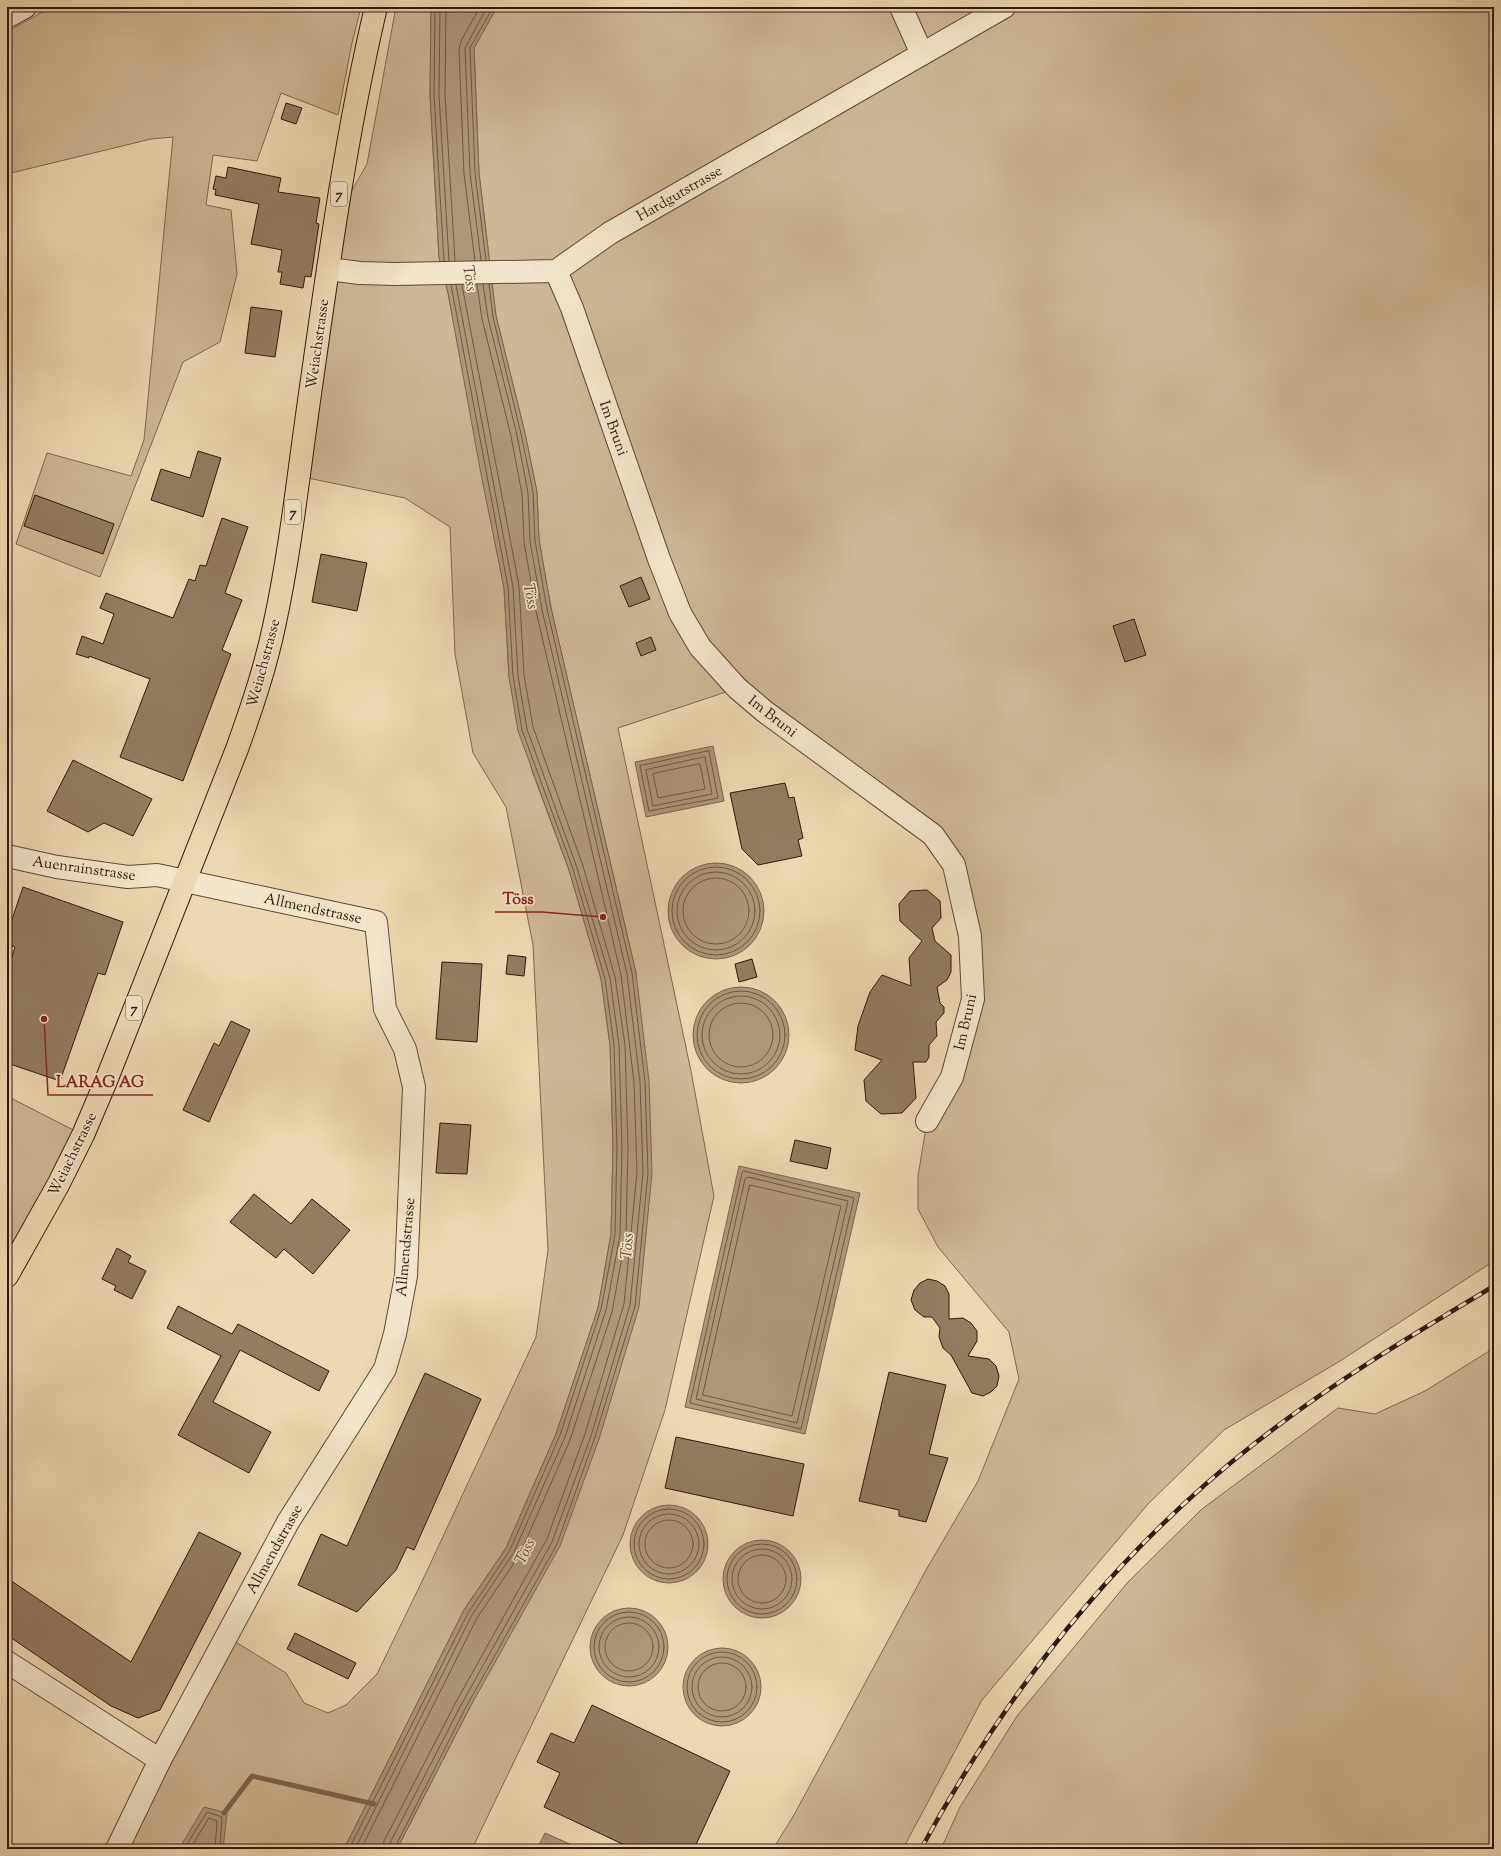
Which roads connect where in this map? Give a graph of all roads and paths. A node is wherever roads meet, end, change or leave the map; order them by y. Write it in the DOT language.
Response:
graph roads {
  1 [pos="25,7"];
  2 [pos="376,7"];
  3 [pos="901,7"];
  4 [pos="1004,7"];
  5 [pos="7,17"];
  6 [pos="922,54"];
  7 [pos="328,269"];
  8 [pos="556,271"];
  9 [pos="7,856"];
  10 [pos="184,881"];
  11 [pos="927,1121"];
  12 [pos="7,1276"];
  13 [pos="9,1669"];
  14 [pos="160,1760"];
  15 [pos="117,1849"];
  1 -- 5 [label="street"];
  2 -- 7 [label="main road, Weiachstrasse / 7"];
  3 -- 6 [label="street"];
  4 -- 6 [label="street, Hardgutstrasse"];
  6 -- 8 [label="street, Hardgutstrasse"];
  7 -- 8 [label="street"];
  7 -- 10 [label="main road, Weiachstrasse / 7"];
  8 -- 11 [label="street, Im Bruni"];
  9 -- 10 [label="street, Auenrainstrasse"];
  10 -- 12 [label="main road, Weiachstrasse / 7"];
  10 -- 14 [label="street, Allmendstrasse"];
  13 -- 14 [label="street"];
  14 -- 15 [label="street, Allmendstrasse"];
}
